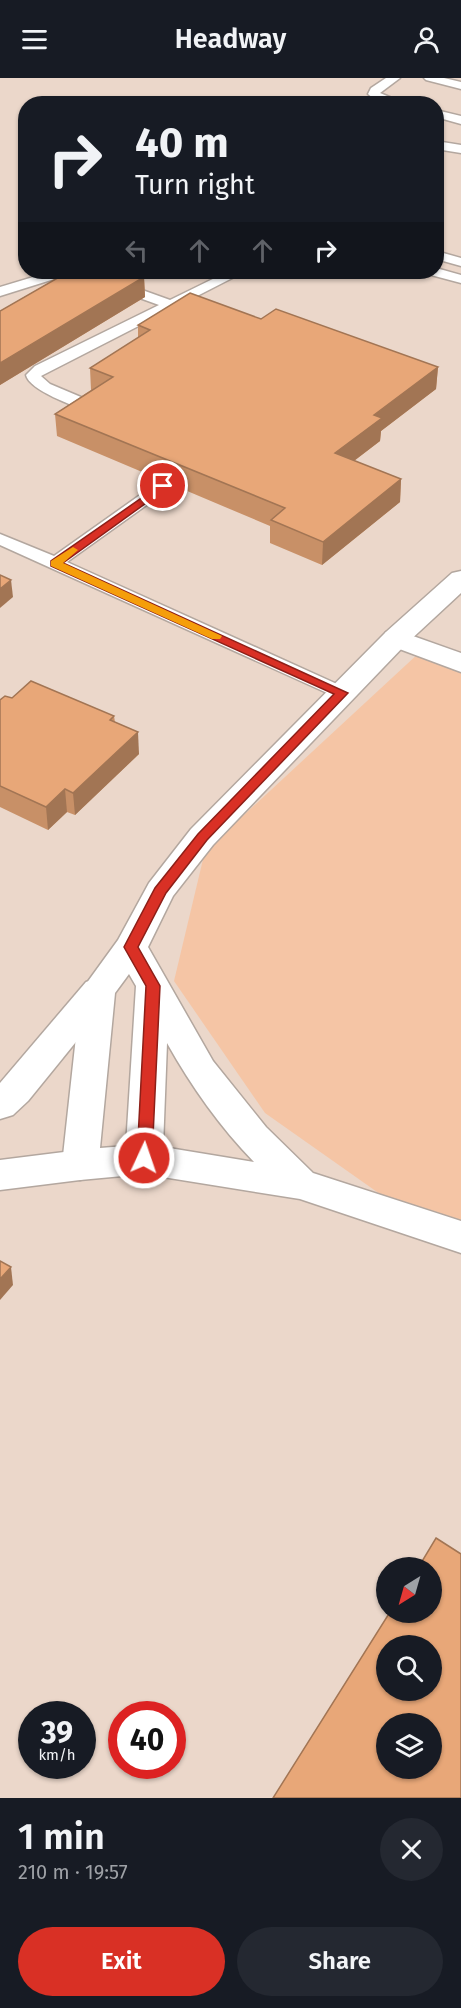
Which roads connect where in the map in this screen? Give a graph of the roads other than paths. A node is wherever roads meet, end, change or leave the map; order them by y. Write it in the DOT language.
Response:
graph roads {
  1 [pos="394,78"];
  2 [pos="430,78"];
  3 [pos="461,86"];
  4 [pos="375,96"];
  5 [pos="444,115"];
  6 [pos="461,120"];
  7 [pos="444,146"];
  8 [pos="461,148"];
  9 [pos="444,257"];
  10 [pos="461,262"];
  11 [pos="444,274"];
  12 [pos="40,279"];
  13 [pos="100,279"];
  14 [pos="222,279"];
  15 [pos="461,279"];
  16 [pos="0,292"];
  17 [pos="169,304"];
  18 [pos="90,406"];
  19 [pos="163,486"];
  20 [pos="0,539"];
  21 [pos="55,563"];
  22 [pos="461,579"];
  23 [pos="396,638"];
  24 [pos="461,663"];
  25 [pos="342,693"];
  26 [pos="131,947"];
  27 [pos="153,986"];
  28 [pos="98,991"];
  29 [pos="0,1106"];
  30 [pos="144,1158"];
  31 [pos="80,1165"];
  32 [pos="0,1175"];
  33 [pos="300,1184"];
  34 [pos="461,1238"];
  1 -- 4 [label="lane"];
  2 -- 3 [label="lane"];
  5 -- 6 [label="lane"];
  7 -- 8 [label="lane"];
  9 -- 10 [label="lane"];
  11 -- 15 [label="lane"];
  12 -- 16 [label="lane"];
  13 -- 17 [label="lane"];
  14 -- 17 [label="lane"];
  17 -- 18 [label="lane"];
  19 -- 21 [label="lane"];
  20 -- 21 [label="lane"];
  21 -- 25 [label="lane"];
  22 -- 23 [label="street"];
  23 -- 24 [label="street"];
  23 -- 25 [label="street"];
  25 -- 26 [label="street"];
  26 -- 27 [label="street"];
  26 -- 28 [label="street"];
  27 -- 30 [label="street"];
  27 -- 33 [label="street"];
  28 -- 29 [label="street"];
  28 -- 31 [label="street"];
  30 -- 31 [label="street"];
  30 -- 33 [label="street"];
  31 -- 32 [label="street"];
  33 -- 34 [label="street"];
}
